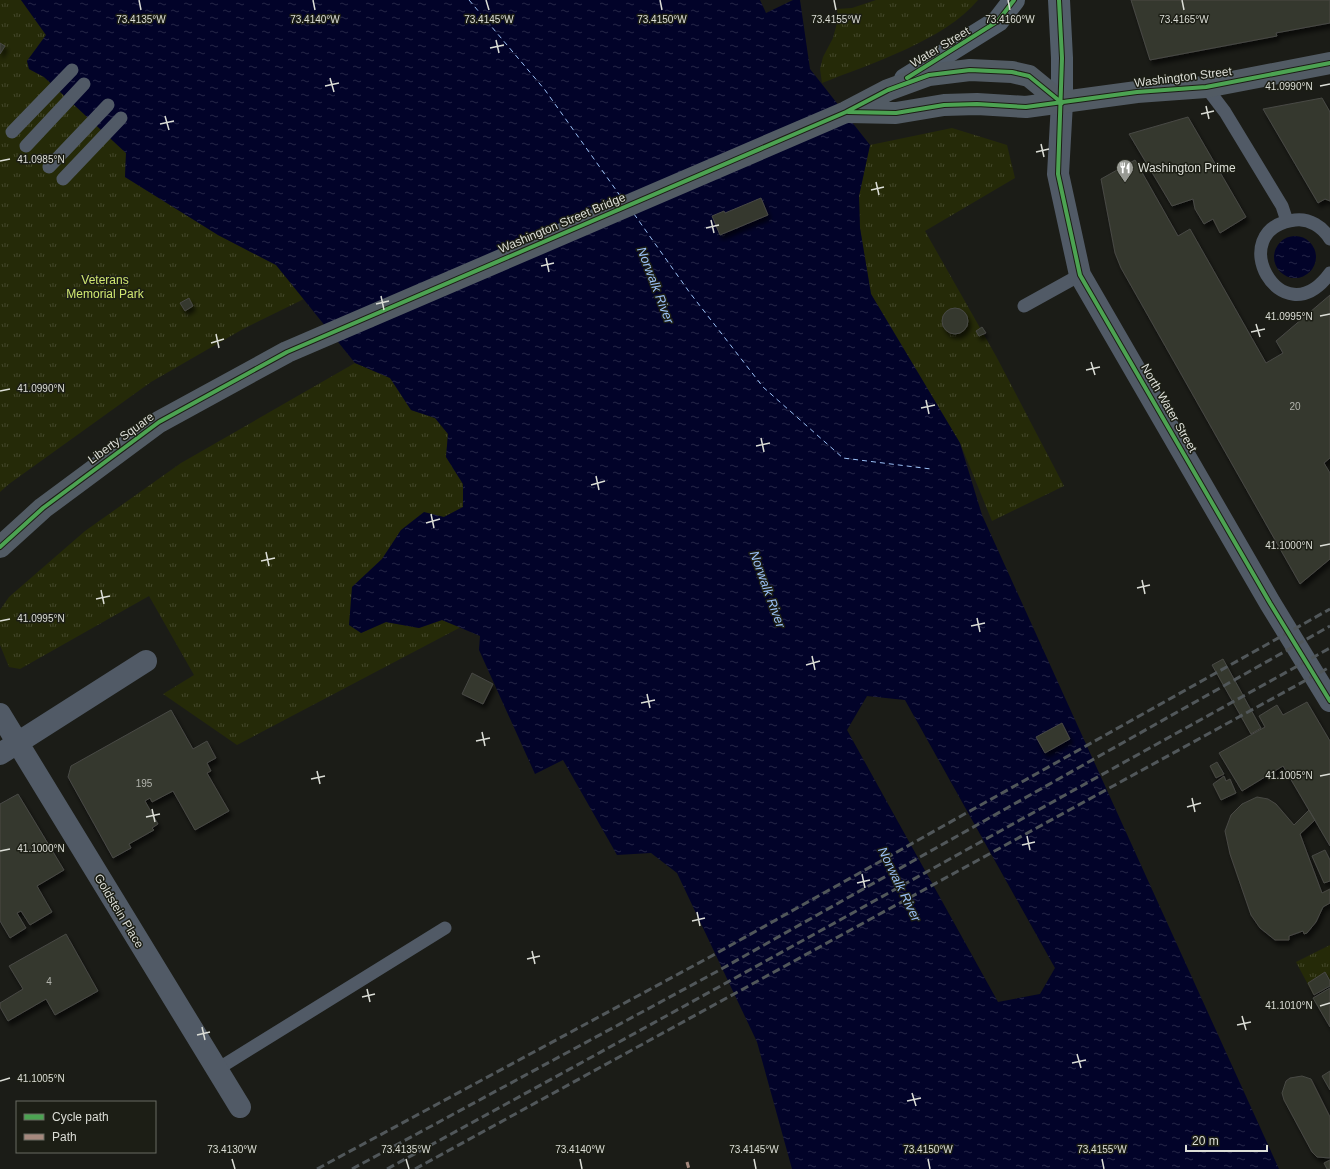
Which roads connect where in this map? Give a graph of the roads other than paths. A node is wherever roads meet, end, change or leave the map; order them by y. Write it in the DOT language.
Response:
graph roads {
  1 [pos="1014,0"];
  2 [pos="1059,0"];
  3 [pos="1330,63"];
  4 [pos="72,70"];
  5 [pos="84,84"];
  6 [pos="1206,87"];
  7 [pos="888,90"];
  8 [pos="1062,103"];
  9 [pos="108,105"];
  10 [pos="846,112"];
  11 [pos="121,118"];
  12 [pos="12,132"];
  13 [pos="26,146"];
  14 [pos="49,167"];
  15 [pos="62,179"];
  16 [pos="1287,221"];
  17 [pos="1330,240"];
  18 [pos="1330,274"];
  19 [pos="1080,275"];
  20 [pos="1024,306"];
  21 [pos="287,352"];
  22 [pos="0,547"];
  23 [pos="146,661"];
  24 [pos="1330,701"];
  25 [pos="0,714"];
  26 [pos="18,742"];
  27 [pos="0,754"];
  28 [pos="445,928"];
  29 [pos="216,1070"];
  30 [pos="240,1107"];
  1 -- 7 [label="main road, Water Street"];
  2 -- 8 [label="main road"];
  3 -- 6 [label="main road, Washington Street"];
  4 -- 12 [label="lane"];
  5 -- 13 [label="lane"];
  6 -- 8 [label="main road, Washington Street"];
  6 -- 16 [label="lane"];
  7 -- 8 [label="main road"];
  7 -- 10 [label="main road"];
  8 -- 10 [label="main road, Washington Street"];
  8 -- 19 [label="street, North Water Street"];
  9 -- 14 [label="lane"];
  10 -- 21 [label="main road, Washington Street Bridge"];
  11 -- 15 [label="lane"];
  16 -- 17 [label="lane"];
  16 -- 18 [label="lane"];
  19 -- 20 [label="lane"];
  19 -- 24 [label="street, North Water Street"];
  21 -- 22 [label="main road, Liberty Square"];
  23 -- 26 [label="street"];
  25 -- 26 [label="street, Goldstein Place"];
  26 -- 27 [label="street"];
  26 -- 29 [label="street, Goldstein Place"];
  28 -- 29 [label="lane"];
  29 -- 30 [label="street, Goldstein Place"];
}
